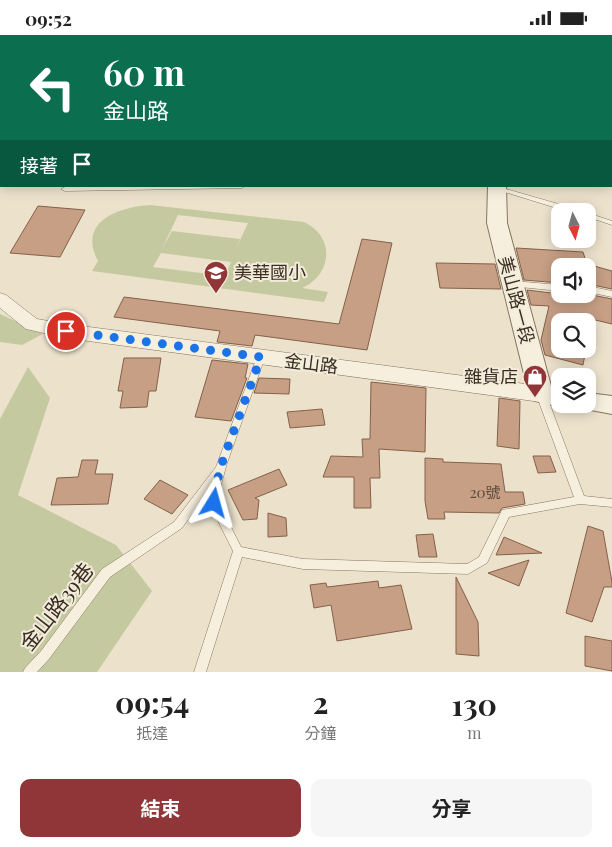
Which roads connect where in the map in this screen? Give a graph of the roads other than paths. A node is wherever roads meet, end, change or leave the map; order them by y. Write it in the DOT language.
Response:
graph roads {
  1 [pos="183,187"];
  2 [pos="495,187"];
  3 [pos="65,189"];
  4 [pos="551,204"];
  5 [pos="596,218"];
  6 [pos="612,223"];
  7 [pos="513,285"];
  8 [pos="551,287"];
  9 [pos="596,291"];
  10 [pos="612,294"];
  11 [pos="0,299"];
  12 [pos="261,357"];
  13 [pos="550,396"];
  14 [pos="596,403"];
  15 [pos="612,405"];
  16 [pos="222,463"];
  17 [pos="580,499"];
  18 [pos="612,503"];
  19 [pos="238,551"];
  20 [pos="29,672"];
  21 [pos="200,672"];
  1 -- 3 [label="lane"];
  2 -- 4 [label="lane"];
  2 -- 7 [label="street, 美山路一段"];
  5 -- 6 [label="lane"];
  7 -- 8 [label="lane"];
  7 -- 13 [label="street, 美山路一段"];
  9 -- 10 [label="lane"];
  11 -- 12 [label="street, 金山路"];
  12 -- 13 [label="street, 金山路"];
  12 -- 16 [label="lane"];
  13 -- 17 [label="lane"];
  14 -- 15 [label="street"];
  16 -- 19 [label="lane"];
  16 -- 20 [label="lane, 金山路39巷"];
  17 -- 18 [label="lane"];
  17 -- 19 [label="lane"];
  19 -- 21 [label="lane"];
}
